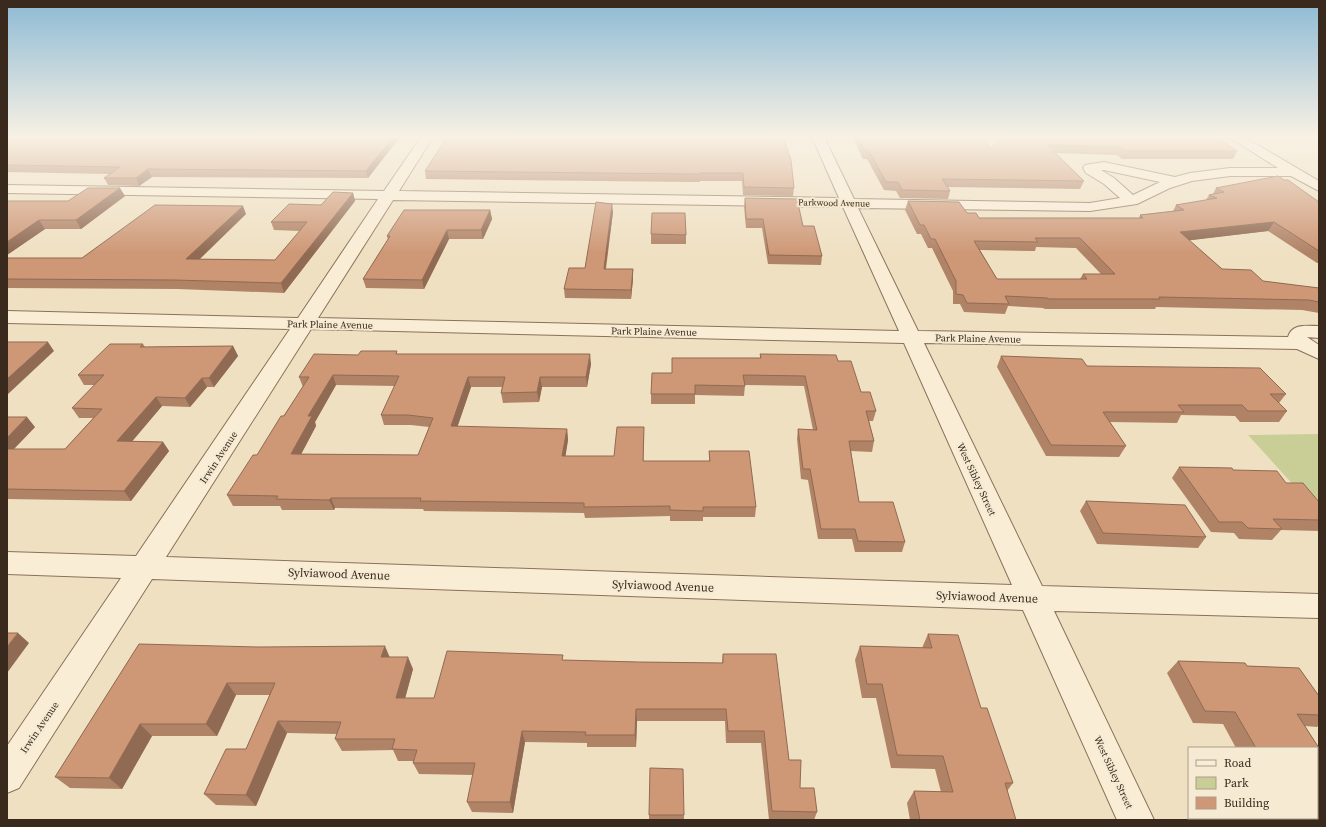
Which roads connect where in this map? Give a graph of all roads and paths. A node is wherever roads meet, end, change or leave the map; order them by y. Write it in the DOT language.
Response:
graph roads {
  1 [pos="402,176"];
  2 [pos="836,176"];
  3 [pos="1100,176"];
  4 [pos="1149,176"];
  5 [pos="1199,176"];
  6 [pos="1298,176"];
  7 [pos="1174,181"];
  8 [pos="1319,187"];
  9 [pos="7,189"];
  10 [pos="388,196"];
  11 [pos="1132,200"];
  12 [pos="849,204"];
  13 [pos="7,317"];
  14 [pos="305,324"];
  15 [pos="1319,332"];
  16 [pos="911,337"];
  17 [pos="1301,344"];
  18 [pos="1319,353"];
  19 [pos="7,563"];
  20 [pos="145,568"];
  21 [pos="1033,598"];
  22 [pos="1319,606"];
  23 [pos="7,776"];
  24 [pos="1136,820"];
  1 -- 10 [label="street, Irwin Avenue"];
  2 -- 12 [label="street, West Sibley Street"];
  3 -- 11 [label="street, Parkwood Avenue"];
  4 -- 7 [label="street, Parkwood Avenue"];
  5 -- 7 [label="street, Parkwood Avenue"];
  6 -- 8 [label="street"];
  7 -- 11 [label="street, Parkwood Avenue"];
  9 -- 10 [label="street, Parkwood Avenue"];
  10 -- 12 [label="street, Parkwood Avenue"];
  10 -- 14 [label="street, Irwin Avenue"];
  11 -- 12 [label="street, Parkwood Avenue"];
  12 -- 16 [label="street, West Sibley Street"];
  13 -- 14 [label="street, Park Plaine Avenue"];
  14 -- 16 [label="street, Park Plaine Avenue"];
  14 -- 20 [label="street, Irwin Avenue"];
  15 -- 17 [label="street"];
  16 -- 17 [label="street, Park Plaine Avenue"];
  16 -- 21 [label="street, West Sibley Street"];
  17 -- 18 [label="street, Park Plaine Avenue"];
  19 -- 20 [label="street, Sylviawood Avenue"];
  20 -- 21 [label="street, Sylviawood Avenue"];
  20 -- 23 [label="street, Irwin Avenue"];
  21 -- 22 [label="street, Sylviawood Avenue"];
  21 -- 24 [label="street, West Sibley Street"];
}
